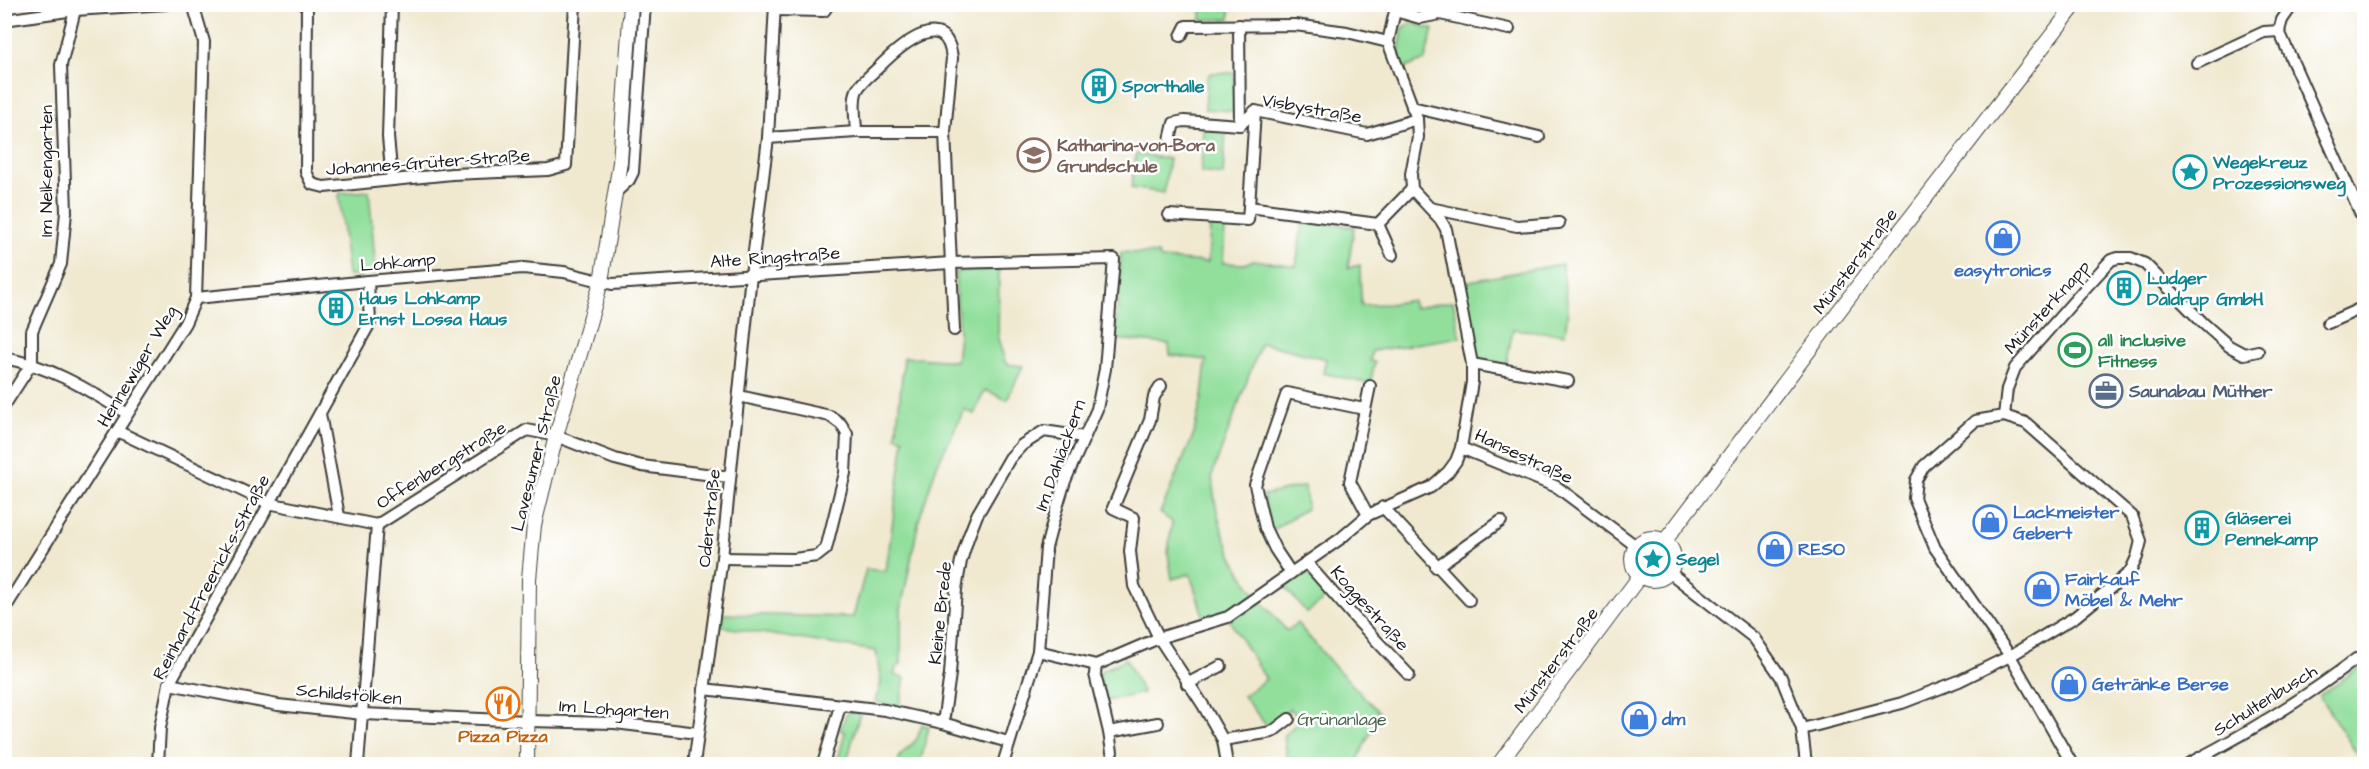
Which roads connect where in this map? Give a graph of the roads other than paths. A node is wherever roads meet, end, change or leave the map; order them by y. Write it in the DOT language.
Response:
graph roads {
  1 [pos="166,4"];
  2 [pos="193,4"];
  3 [pos="307,4"];
  4 [pos="392,4"];
  5 [pos="575,4"];
  6 [pos="631,4"];
  7 [pos="645,4"];
  8 [pos="829,4"];
  9 [pos="2076,4"];
  10 [pos="2293,4"];
  11 [pos="775,7"];
  12 [pos="75,10"];
  13 [pos="4,20"];
  14 [pos="1239,25"];
  15 [pos="1509,29"];
  16 [pos="2279,31"];
  17 [pos="1181,36"];
  18 [pos="1388,42"];
  19 [pos="2197,63"];
  20 [pos="1412,107"];
  21 [pos="1255,111"];
  22 [pos="1417,119"];
  23 [pos="1240,125"];
  24 [pos="856,132"];
  25 [pos="945,132"];
  26 [pos="1539,137"];
  27 [pos="768,138"];
  28 [pos="1170,140"];
  29 [pos="392,180"];
  30 [pos="1412,189"];
  31 [pos="616,191"];
  32 [pos="1249,207"];
  33 [pos="1430,208"];
  34 [pos="1169,215"];
  35 [pos="2364,222"];
  36 [pos="1559,223"];
  37 [pos="1378,224"];
  38 [pos="1392,255"];
  39 [pos="1114,259"];
  40 [pos="951,263"];
  41 [pos="751,275"];
  42 [pos="368,280"];
  43 [pos="601,282"];
  44 [pos="196,298"];
  45 [pos="2364,307"];
  46 [pos="2328,323"];
  47 [pos="954,330"];
  48 [pos="2258,351"];
  49 [pos="4,358"];
  50 [pos="32,363"];
  51 [pos="1472,364"];
  52 [pos="1568,381"];
  53 [pos="1161,386"];
  54 [pos="1370,386"];
  55 [pos="739,396"];
  56 [pos="4,406"];
  57 [pos="1364,409"];
  58 [pos="126,413"];
  59 [pos="320,414"];
  60 [pos="2004,416"];
  61 [pos="117,430"];
  62 [pos="556,436"];
  63 [pos="1084,437"];
  64 [pos="1461,448"];
  65 [pos="729,477"];
  66 [pos="268,503"];
  67 [pos="1383,507"];
  68 [pos="1368,515"];
  69 [pos="339,516"];
  70 [pos="1501,521"];
  71 [pos="377,525"];
  72 [pos="1665,542"];
  73 [pos="1636,546"];
  74 [pos="722,558"];
  75 [pos="1306,562"];
  76 [pos="1436,567"];
  77 [pos="1669,572"];
  78 [pos="1291,573"];
  79 [pos="1640,576"];
  80 [pos="1469,600"];
  81 [pos="4,610"];
  82 [pos="1159,639"];
  83 [pos="1038,651"];
  84 [pos="2010,656"];
  85 [pos="2356,659"];
  86 [pos="1096,665"];
  87 [pos="1221,666"];
  88 [pos="1409,675"];
  89 [pos="169,684"];
  90 [pos="1187,684"];
  91 [pos="704,689"];
  92 [pos="840,706"];
  93 [pos="363,714"];
  94 [pos="1289,719"];
  95 [pos="528,721"];
  96 [pos="943,723"];
  97 [pos="1158,723"];
  98 [pos="1802,729"];
  99 [pos="1109,732"];
  100 [pos="698,733"];
  101 [pos="1223,740"];
  102 [pos="1008,742"];
  103 [pos="1112,752"];
  104 [pos="158,765"];
  105 [pos="358,765"];
  106 [pos="527,765"];
  107 [pos="694,765"];
  108 [pos="823,765"];
  109 [pos="1003,765"];
  110 [pos="1227,765"];
  111 [pos="1500,765"];
  112 [pos="1806,765"];
  113 [pos="2072,765"];
  114 [pos="2188,765"];
  1 -- 12 [label="street"];
  2 -- 44 [label="street, Hennewiger Weg"];
  3 -- 29 [label="street, Johannes-Grüter-Straße"];
  4 -- 29 [label="street"];
  5 -- 29 [label="street, Johannes-Grüter-Straße"];
  6 -- 31 [label="main road, Lavesumer Straße"];
  7 -- 31 [label="street, Lavesumer Straße"];
  8 -- 11 [label="street"];
  9 -- 72 [label="main road, Münsterstraße"];
  10 -- 16 [label="street"];
  11 -- 27 [label="street, Oderstraße"];
  12 -- 13 [label="street"];
  12 -- 50 [label="street, Im Nelkengarten"];
  14 -- 17 [label="street"];
  14 -- 18 [label="street"];
  14 -- 23 [label="street, Visbystraße"];
  15 -- 18 [label="street"];
  16 -- 19 [label="street"];
  16 -- 35 [label="street"];
  18 -- 20 [label="street"];
  20 -- 22 [label="street"];
  20 -- 26 [label="street"];
  21 -- 22 [label="street, Visbystraße"];
  21 -- 23 [label="street, Visbystraße"];
  21 -- 32 [label="street"];
  22 -- 30 [label="street"];
  23 -- 28 [label="street, Visbystraße"];
  24 -- 25 [label="street"];
  24 -- 25 [label="street"];
  24 -- 27 [label="street"];
  25 -- 40 [label="street"];
  27 -- 41 [label="street, Oderstraße"];
  30 -- 33 [label="street, Hansestraße"];
  30 -- 37 [label="street"];
  31 -- 43 [label="main road, Lavesumer Straße"];
  32 -- 34 [label="street"];
  32 -- 37 [label="street"];
  33 -- 36 [label="street"];
  33 -- 51 [label="street, Hansestraße"];
  37 -- 38 [label="street"];
  39 -- 40 [label="street, Alte Ringstraße"];
  39 -- 63 [label="street, Im Dahläckern"];
  40 -- 41 [label="street, Alte Ringstraße"];
  40 -- 47 [label="street"];
  41 -- 43 [label="street, Alte Ringstraße"];
  41 -- 55 [label="street, Oderstraße"];
  42 -- 43 [label="street, Lohkamp"];
  42 -- 44 [label="street, Lohkamp"];
  42 -- 59 [label="street, Reinhard-Freericks-Straße"];
  43 -- 62 [label="main road, Lavesumer Straße"];
  44 -- 58 [label="street, Hennewiger Weg"];
  45 -- 46 [label="street"];
  48 -- 60 [label="street, Münsterknapp"];
  49 -- 50 [label="street"];
  50 -- 56 [label="street"];
  50 -- 58 [label="street"];
  51 -- 52 [label="street"];
  51 -- 64 [label="street, Hansestraße"];
  53 -- 82 [label="street"];
  54 -- 57 [label="street"];
  55 -- 65 [label="street, Oderstraße"];
  55 -- 74 [label="street"];
  57 -- 68 [label="street"];
  57 -- 78 [label="street"];
  58 -- 61 [label="street, Hennewiger Weg"];
  59 -- 66 [label="street, Reinhard-Freericks-Straße"];
  59 -- 69 [label="street"];
  60 -- 84 [label="street"];
  60 -- 84 [label="street"];
  61 -- 66 [label="street"];
  61 -- 81 [label="street, Hennewiger Weg"];
  62 -- 65 [label="street, Offenbergstraße"];
  62 -- 71 [label="street, Offenbergstraße"];
  62 -- 95 [label="main road, Lavesumer Straße"];
  63 -- 83 [label="street, Im Dahläckern"];
  63 -- 96 [label="street, Kleine Brede"];
  64 -- 67 [label="street, Koggestraße"];
  64 -- 73 [label="street, Hansestraße"];
  65 -- 74 [label="street, Oderstraße"];
  66 -- 69 [label="street"];
  66 -- 89 [label="street, Reinhard-Freericks-Straße"];
  67 -- 68 [label="street, Koggestraße"];
  67 -- 76 [label="street"];
  68 -- 75 [label="street, Koggestraße"];
  69 -- 71 [label="street"];
  70 -- 76 [label="street"];
  71 -- 93 [label="street"];
  72 -- 73 [label="main road"];
  72 -- 77 [label="main road"];
  73 -- 79 [label="main road"];
  74 -- 91 [label="street, Oderstraße"];
  75 -- 78 [label="street, Koggestraße"];
  75 -- 88 [label="street, Koggestraße"];
  76 -- 80 [label="street"];
  77 -- 79 [label="main road"];
  77 -- 98 [label="street"];
  78 -- 82 [label="street, Koggestraße"];
  79 -- 111 [label="main road, Münsterstraße"];
  82 -- 86 [label="street, Koggestraße"];
  82 -- 90 [label="street"];
  83 -- 86 [label="street"];
  83 -- 102 [label="street, Im Dahläckern"];
  84 -- 98 [label="street"];
  84 -- 113 [label="street"];
  85 -- 114 [label="street, Schultenbusch"];
  86 -- 99 [label="street"];
  87 -- 90 [label="street"];
  89 -- 93 [label="street, Schildstölken"];
  89 -- 104 [label="street, Reinhard-Freericks-Straße"];
  90 -- 101 [label="street"];
  91 -- 92 [label="street"];
  91 -- 100 [label="street, Oderstraße"];
  92 -- 96 [label="street"];
  92 -- 108 [label="street"];
  93 -- 95 [label="street, Schildstölken"];
  93 -- 105 [label="street"];
  94 -- 101 [label="street"];
  95 -- 100 [label="street, Im Lohgarten"];
  95 -- 106 [label="main road, Lavesumer Straße"];
  96 -- 102 [label="street"];
  97 -- 99 [label="street"];
  98 -- 112 [label="street"];
  99 -- 103 [label="street"];
  100 -- 107 [label="street, Oderstraße"];
  101 -- 110 [label="street"];
  102 -- 109 [label="street, Im Dahläckern"];
}
